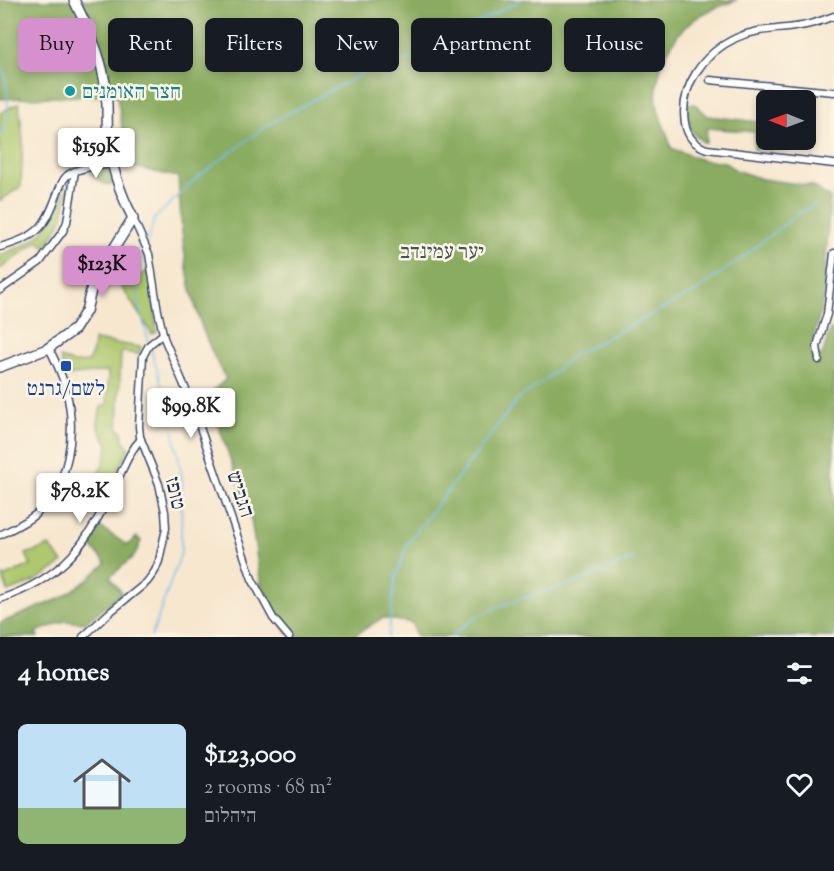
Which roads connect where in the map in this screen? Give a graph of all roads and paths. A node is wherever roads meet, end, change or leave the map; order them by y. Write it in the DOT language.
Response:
graph roads {
  1 [pos="74,0"];
  2 [pos="834,16"];
  3 [pos="710,80"];
  4 [pos="834,93"];
  5 [pos="112,164"];
  6 [pos="834,165"];
  7 [pos="75,171"];
  8 [pos="133,218"];
  9 [pos="0,247"];
  10 [pos="834,253"];
  11 [pos="0,290"];
  12 [pos="163,334"];
  13 [pos="49,348"];
  14 [pos="819,360"];
  15 [pos="0,367"];
  16 [pos="141,439"];
  17 [pos="0,535"];
  18 [pos="0,599"];
  19 [pos="83,637"];
  20 [pos="289,637"];
  1 -- 5 [label="street"];
  2 -- 6 [label="street"];
  3 -- 4 [label="street"];
  5 -- 7 [label="street"];
  5 -- 8 [label="street"];
  7 -- 9 [label="street"];
  7 -- 11 [label="street"];
  8 -- 12 [label="street, הגביש"];
  8 -- 13 [label="street"];
  10 -- 14 [label="street"];
  12 -- 16 [label="street, טופז"];
  12 -- 20 [label="street, הגביש"];
  13 -- 15 [label="street"];
  13 -- 17 [label="street"];
  16 -- 18 [label="street"];
  16 -- 19 [label="street, טופז"];
}
